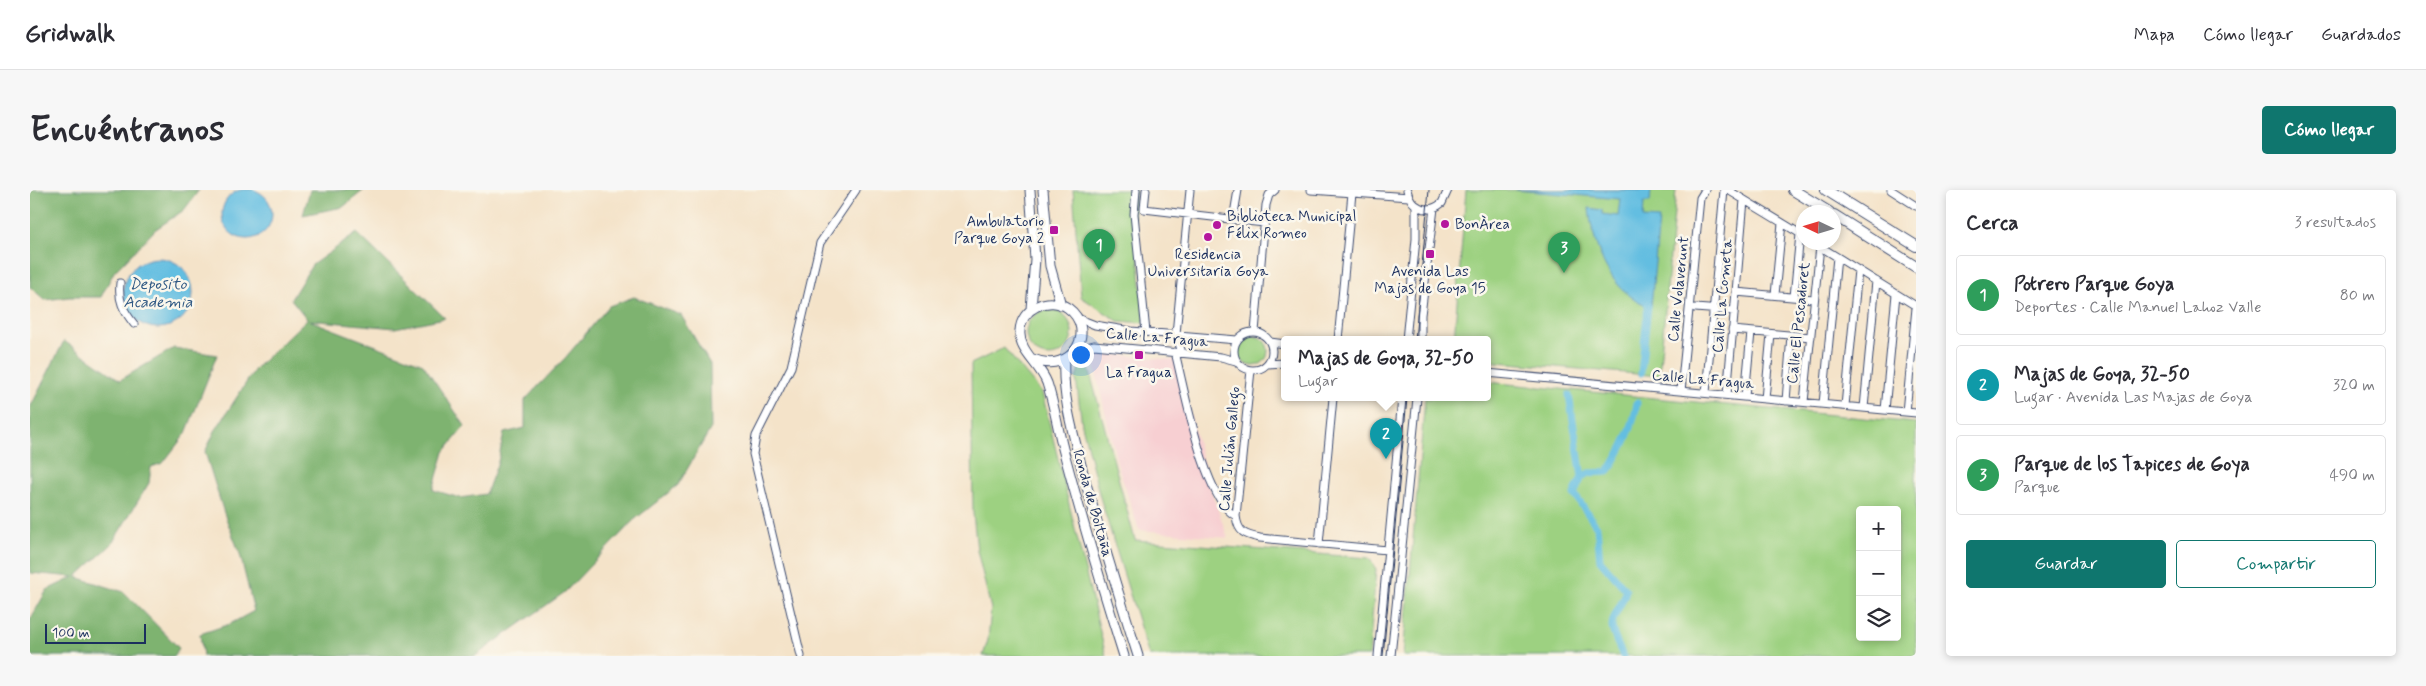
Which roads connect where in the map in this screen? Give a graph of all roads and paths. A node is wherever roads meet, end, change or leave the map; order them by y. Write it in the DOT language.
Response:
graph roads {
  1 [pos="856,190"];
  2 [pos="1030,190"];
  3 [pos="1043,190"];
  4 [pos="1136,190"];
  5 [pos="1146,190"];
  6 [pos="1190,190"];
  7 [pos="1238,190"];
  8 [pos="1274,190"];
  9 [pos="1311,190"];
  10 [pos="1448,190"];
  11 [pos="1705,190"];
  12 [pos="1724,190"];
  13 [pos="1728,190"];
  14 [pos="1793,190"];
  15 [pos="1826,190"];
  16 [pos="1891,190"];
  17 [pos="1906,190"];
  18 [pos="1352,193"];
  19 [pos="1408,194"];
  20 [pos="1905,199"];
  21 [pos="1744,200"];
  22 [pos="1818,205"];
  23 [pos="1416,206"];
  24 [pos="1916,206"];
  25 [pos="1434,208"];
  26 [pos="1187,214"];
  27 [pos="1841,219"];
  28 [pos="1233,220"];
  29 [pos="1875,220"];
  30 [pos="1264,223"];
  31 [pos="1782,223"];
  32 [pos="1796,231"];
  33 [pos="1916,240"];
  34 [pos="1916,246"];
  35 [pos="1800,250"];
  36 [pos="1817,250"];
  37 [pos="1826,250"];
  38 [pos="1837,257"];
  39 [pos="1916,267"];
  40 [pos="1858,270"];
  41 [pos="1876,281"];
  42 [pos="120,283"];
  43 [pos="1736,292"];
  44 [pos="1896,294"];
  45 [pos="1775,296"];
  46 [pos="1794,297"];
  47 [pos="1814,299"];
  48 [pos="1061,304"];
  49 [pos="1916,307"];
  50 [pos="1695,308"];
  51 [pos="1031,309"];
  52 [pos="1713,310"];
  53 [pos="1734,312"];
  54 [pos="1077,318"];
  55 [pos="134,324"];
  56 [pos="1732,330"];
  57 [pos="1146,332"];
  58 [pos="1254,332"];
  59 [pos="1752,332"];
  60 [pos="1176,334"];
  61 [pos="1771,334"];
  62 [pos="1338,336"];
  63 [pos="1406,336"];
  64 [pos="1421,336"];
  65 [pos="1791,336"];
  66 [pos="1810,337"];
  67 [pos="1237,340"];
  68 [pos="1270,342"];
  69 [pos="1281,343"];
  70 [pos="1075,350"];
  71 [pos="1179,352"];
  72 [pos="1033,359"];
  73 [pos="1064,360"];
  74 [pos="1236,361"];
  75 [pos="1281,363"];
  76 [pos="1267,364"];
  77 [pos="1251,370"];
  78 [pos="1491,373"];
  79 [pos="1682,391"];
  80 [pos="1706,394"];
  81 [pos="1726,395"];
  82 [pos="1745,397"];
  83 [pos="1765,399"];
  84 [pos="1333,401"];
  85 [pos="1402,401"];
  86 [pos="1417,401"];
  87 [pos="1786,401"];
  88 [pos="1804,402"];
  89 [pos="1823,404"];
  90 [pos="1845,406"];
  91 [pos="1864,408"];
  92 [pos="1885,410"];
  93 [pos="1906,412"];
  94 [pos="1916,413"];
  95 [pos="1236,516"];
  96 [pos="1318,544"];
  97 [pos="1386,550"];
  98 [pos="801,656"];
  99 [pos="1124,656"];
  100 [pos="1138,656"];
  101 [pos="1378,656"];
  102 [pos="1391,656"];
  1 -- 98 [label="street"];
  2 -- 51 [label="main road, Ronda de Boltaña"];
  3 -- 48 [label="main road"];
  4 -- 57 [label="street"];
  5 -- 26 [label="street"];
  6 -- 26 [label="street"];
  7 -- 28 [label="street"];
  8 -- 30 [label="street"];
  9 -- 18 [label="street"];
  10 -- 25 [label="street"];
  11 -- 79 [label="street, Calle Volaverunt"];
  12 -- 52 [label="street"];
  13 -- 21 [label="street"];
  14 -- 22 [label="highway"];
  15 -- 29 [label="highway"];
  16 -- 20 [label="street"];
  17 -- 20 [label="street"];
  18 -- 19 [label="street"];
  18 -- 62 [label="street"];
  19 -- 23 [label="street"];
  20 -- 24 [label="street"];
  21 -- 31 [label="street"];
  21 -- 43 [label="street, Calle La Cometa"];
  23 -- 25 [label="street"];
  23 -- 63 [label="street"];
  25 -- 64 [label="street"];
  26 -- 28 [label="street"];
  26 -- 60 [label="street"];
  27 -- 39 [label="highway"];
  28 -- 30 [label="street"];
  29 -- 33 [label="highway"];
  29 -- 34 [label="highway"];
  30 -- 58 [label="street"];
  31 -- 32 [label="street"];
  31 -- 45 [label="street"];
  35 -- 46 [label="street"];
  36 -- 47 [label="street, Calle El Pescadoret"];
  37 -- 38 [label="street"];
  38 -- 40 [label="street"];
  38 -- 89 [label="street"];
  40 -- 41 [label="street"];
  40 -- 90 [label="street"];
  41 -- 44 [label="street"];
  41 -- 91 [label="street"];
  42 -- 55 [label="street"];
  43 -- 45 [label="street"];
  43 -- 53 [label="street, Calle La Cometa"];
  44 -- 49 [label="street"];
  44 -- 92 [label="street"];
  45 -- 46 [label="street"];
  46 -- 47 [label="street"];
  47 -- 66 [label="street, Calle El Pescadoret"];
  48 -- 51 [label="main road"];
  48 -- 54 [label="main road"];
  49 -- 93 [label="street"];
  50 -- 52 [label="street"];
  51 -- 72 [label="main road, Ronda de Boltaña"];
  52 -- 53 [label="street"];
  52 -- 80 [label="street"];
  53 -- 56 [label="street, Calle La Cometa"];
  54 -- 57 [label="street, Calle La Fragua"];
  54 -- 70 [label="main road"];
  56 -- 59 [label="street"];
  56 -- 81 [label="street, Calle La Cometa"];
  57 -- 60 [label="street, Calle La Fragua"];
  58 -- 67 [label="street"];
  58 -- 68 [label="street"];
  59 -- 61 [label="street"];
  59 -- 82 [label="street"];
  60 -- 67 [label="street, Calle La Fragua"];
  60 -- 71 [label="street"];
  61 -- 65 [label="street"];
  61 -- 83 [label="street"];
  65 -- 66 [label="street"];
  65 -- 87 [label="street"];
  66 -- 88 [label="street, Calle El Pescadoret"];
  67 -- 74 [label="street"];
  68 -- 69 [label="street"];
  68 -- 76 [label="street"];
  70 -- 71 [label="street, Calle La Fragua"];
  70 -- 73 [label="main road"];
  71 -- 74 [label="street, Calle La Fragua"];
  71 -- 95 [label="street"];
  72 -- 73 [label="main road"];
  72 -- 99 [label="main road, Ronda de Boltaña"];
  73 -- 100 [label="main road, Ronda de Boltaña"];
  74 -- 77 [label="street"];
  75 -- 76 [label="street"];
  76 -- 77 [label="street"];
  77 -- 95 [label="street, Calle Julián Gallego"];
  78 -- 79 [label="street, Calle La Fragua"];
  79 -- 80 [label="street, Calle La Fragua"];
  80 -- 81 [label="street, Calle La Fragua"];
  81 -- 82 [label="street, Calle La Fragua"];
  82 -- 83 [label="street, Calle La Fragua"];
  83 -- 87 [label="street, Calle La Fragua"];
  84 -- 96 [label="street"];
  85 -- 97 [label="street"];
  86 -- 102 [label="street"];
  87 -- 88 [label="street, Calle La Fragua"];
  88 -- 89 [label="street, Calle La Fragua"];
  89 -- 90 [label="street, Calle La Fragua"];
  90 -- 91 [label="street, Calle La Fragua"];
  91 -- 92 [label="street, Calle La Fragua"];
  92 -- 93 [label="street, Calle La Fragua"];
  93 -- 94 [label="street, Calle La Fragua"];
  95 -- 96 [label="street, Calle Julián Gallego"];
  96 -- 97 [label="street, Calle Julián Gallego"];
  97 -- 101 [label="street"];
}
